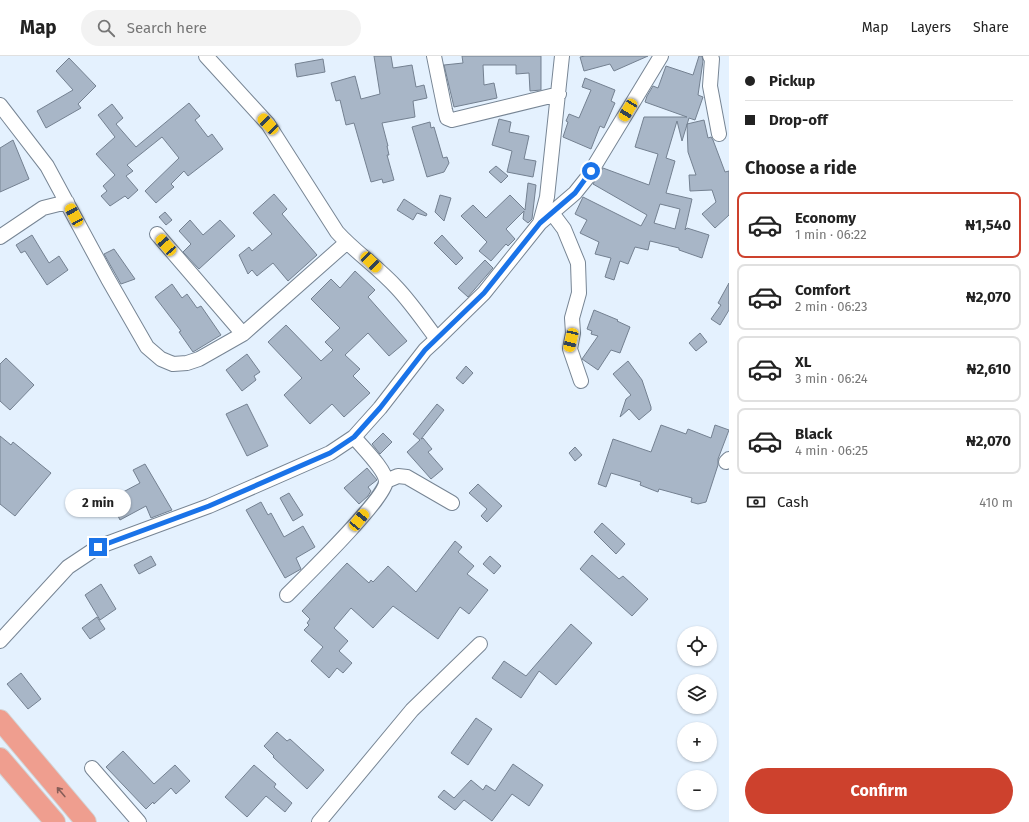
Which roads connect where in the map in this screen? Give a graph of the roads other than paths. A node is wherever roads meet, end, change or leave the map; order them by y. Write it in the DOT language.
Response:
graph roads {
  1 [pos="206,56"];
  2 [pos="434,56"];
  3 [pos="562,56"];
  4 [pos="661,56"];
  5 [pos="710,56"];
  6 [pos="559,94"];
  7 [pos="0,105"];
  8 [pos="719,134"];
  9 [pos="67,202"];
  10 [pos="552,213"];
  11 [pos="540,223"];
  12 [pos="157,234"];
  13 [pos="0,236"];
  14 [pos="346,243"];
  15 [pos="243,334"];
  16 [pos="437,339"];
  17 [pos="581,381"];
  18 [pos="354,437"];
  19 [pos="386,481"];
  20 [pos="452,503"];
  21 [pos="287,595"];
  22 [pos="0,642"];
  23 [pos="480,644"];
  24 [pos="0,720"];
  25 [pos="0,758"];
  26 [pos="92,768"];
  27 [pos="55,822"];
  28 [pos="86,822"];
  29 [pos="139,822"];
  30 [pos="319,822"];
  1 -- 14 [label="street"];
  2 -- 6 [label="street"];
  3 -- 6 [label="street"];
  4 -- 10 [label="street"];
  5 -- 8 [label="street"];
  6 -- 11 [label="street"];
  7 -- 9 [label="street"];
  9 -- 13 [label="street"];
  9 -- 15 [label="street"];
  10 -- 11 [label="street"];
  10 -- 17 [label="street"];
  11 -- 16 [label="street"];
  12 -- 15 [label="street"];
  14 -- 15 [label="street"];
  14 -- 16 [label="street"];
  16 -- 18 [label="street"];
  18 -- 19 [label="street"];
  18 -- 22 [label="street"];
  19 -- 20 [label="street"];
  19 -- 21 [label="street"];
  23 -- 30 [label="street"];
  28 -- 24 [label="highway, one-way"];
  25 -- 27 [label="highway"];
  26 -- 29 [label="street"];
}
